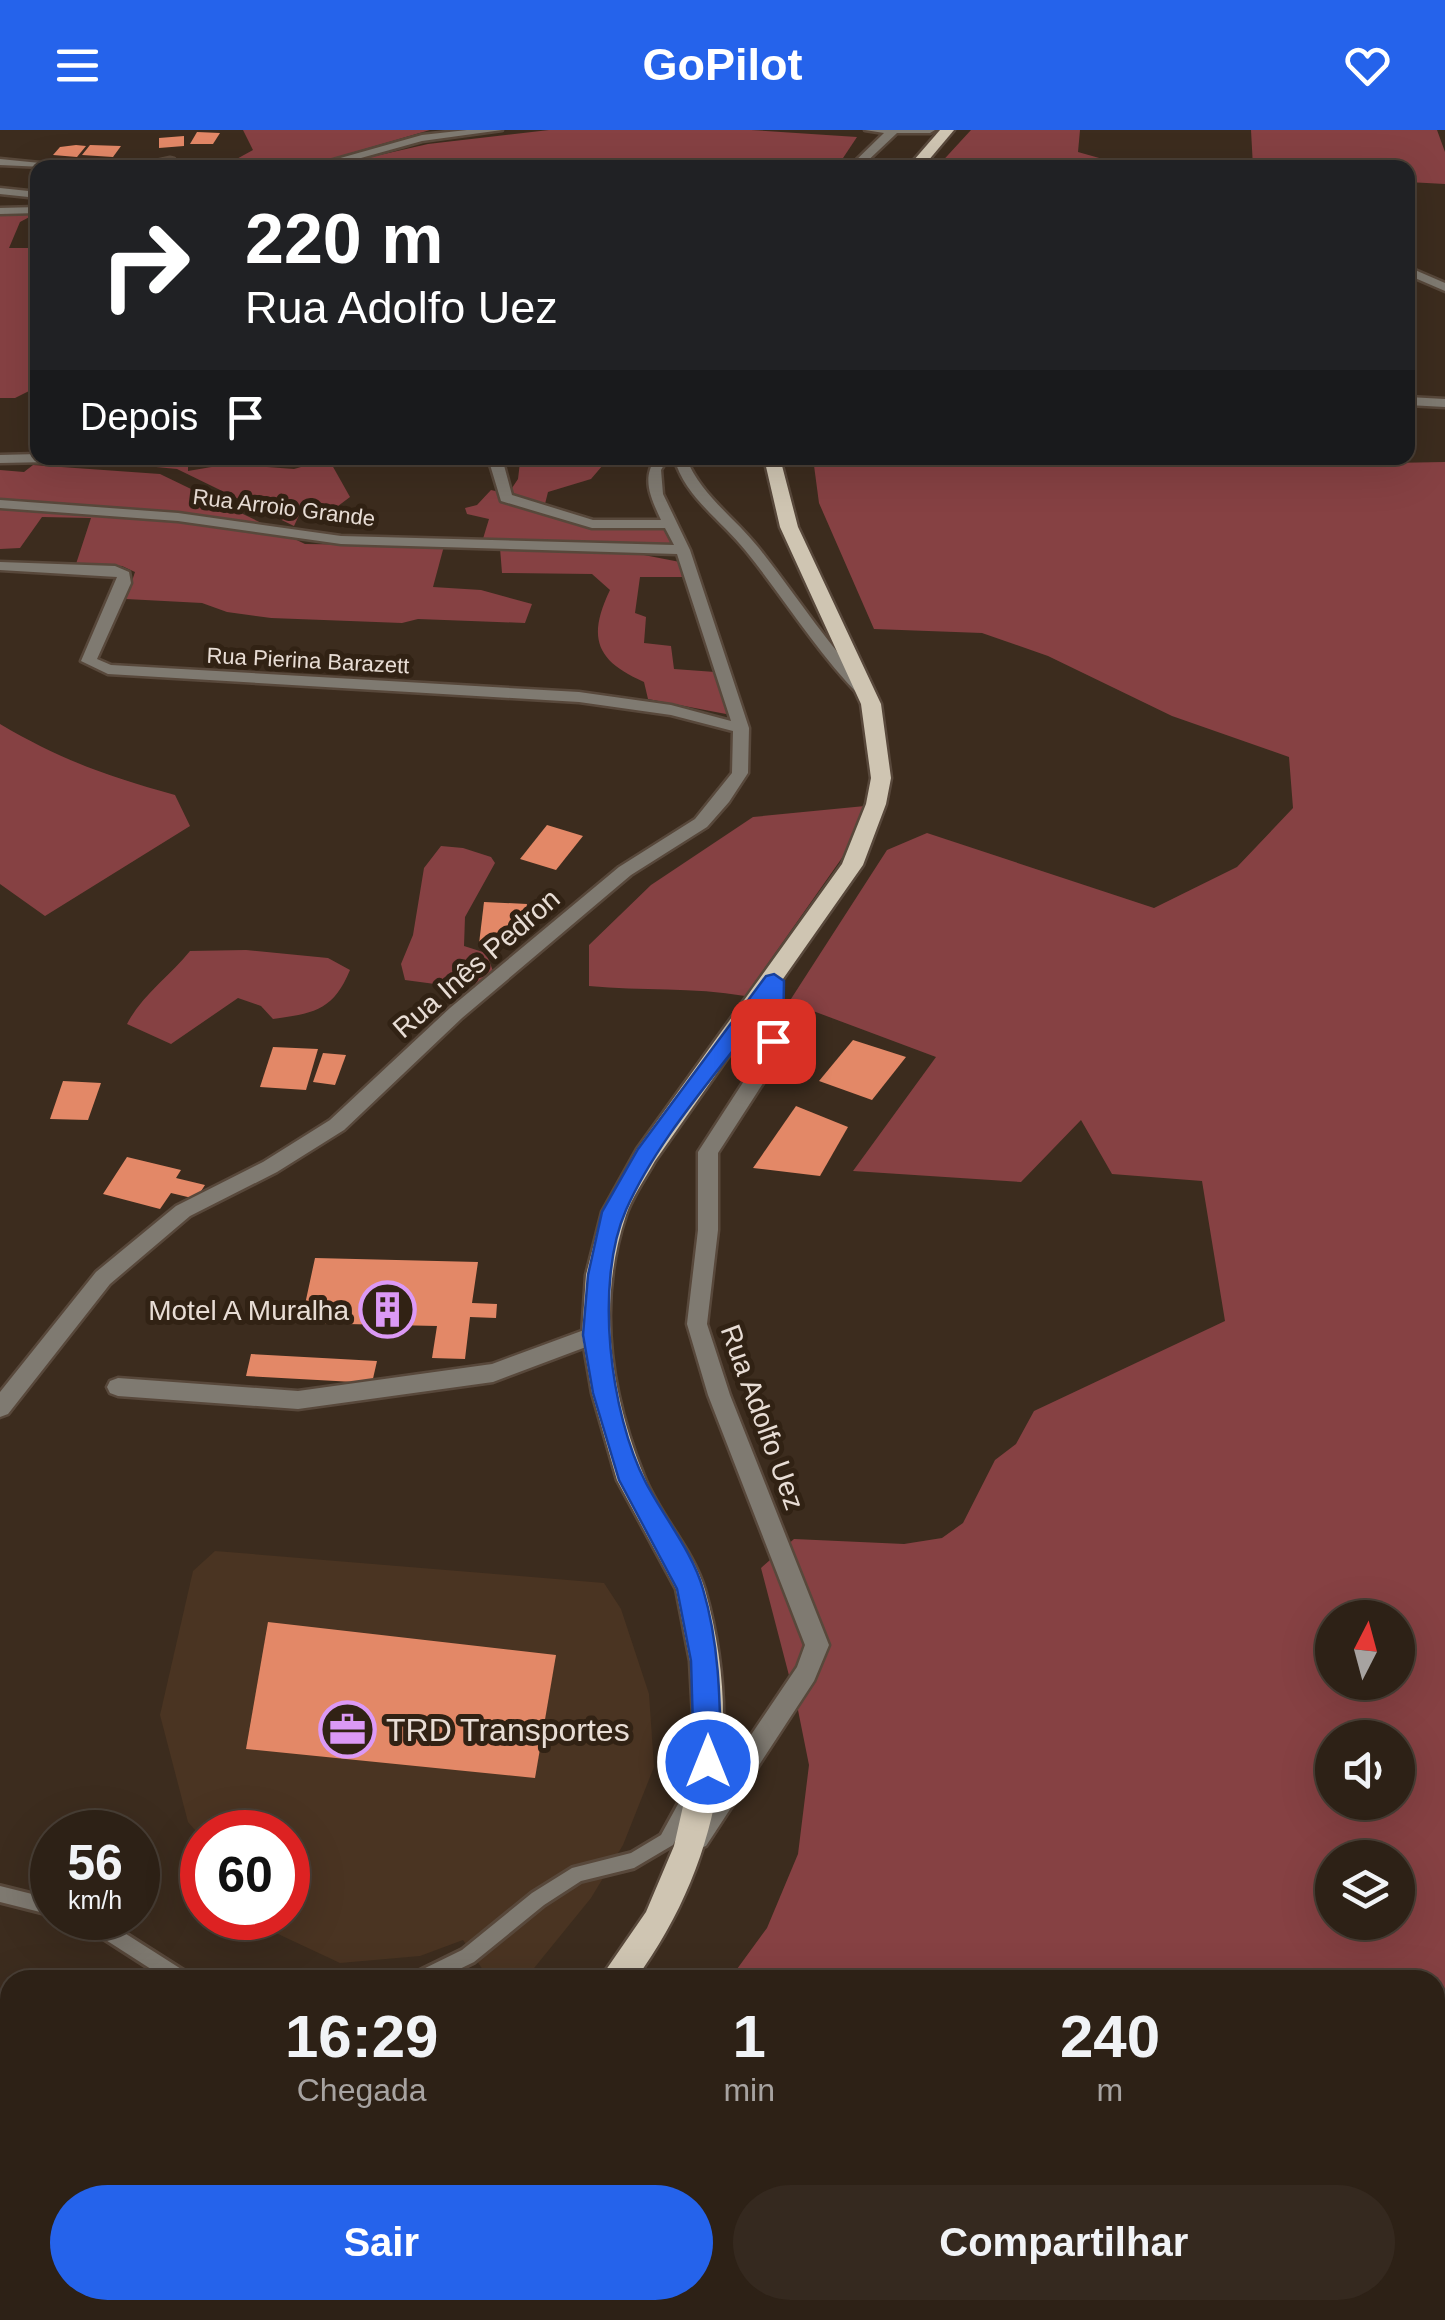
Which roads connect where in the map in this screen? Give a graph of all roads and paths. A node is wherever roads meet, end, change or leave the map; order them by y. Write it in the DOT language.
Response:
graph roads {
  1 [pos="497,130"];
  2 [pos="870,130"];
  3 [pos="930,130"];
  4 [pos="947,130"];
  5 [pos="893,132"];
  6 [pos="340,160"];
  7 [pos="862,160"];
  8 [pos="921,160"];
  9 [pos="0,162"];
  10 [pos="30,165"];
  11 [pos="0,191"];
  12 [pos="30,194"];
  13 [pos="0,210"];
  14 [pos="30,210"];
  15 [pos="1415,274"];
  16 [pos="1445,287"];
  17 [pos="1415,401"];
  18 [pos="1445,403"];
  19 [pos="30,458"];
  20 [pos="0,459"];
  21 [pos="498,465"];
  22 [pos="657,465"];
  23 [pos="684,465"];
  24 [pos="774,465"];
  25 [pos="0,504"];
  26 [pos="670,524"];
  27 [pos="684,550"];
  28 [pos="0,566"];
  29 [pos="867,695"];
  30 [pos="741,728"];
  31 [pos="774,981"];
  32 [pos="595,1335"];
  33 [pos="118,1387"];
  34 [pos="0,1408"];
  35 [pos="708,1762"];
  36 [pos="690,1847"];
  37 [pos="0,1894"];
  38 [pos="30,1902"];
  39 [pos="121,1940"];
  40 [pos="168,1970"];
  41 [pos="439,1970"];
  42 [pos="622,1970"];
  1 -- 6 [label="street"];
  2 -- 5 [label="street"];
  3 -- 5 [label="street"];
  4 -- 8 [label="main road"];
  5 -- 7 [label="street"];
  9 -- 10 [label="street"];
  11 -- 12 [label="street"];
  13 -- 14 [label="street"];
  15 -- 16 [label="street"];
  17 -- 18 [label="street"];
  19 -- 20 [label="street"];
  21 -- 26 [label="street"];
  22 -- 26 [label="street, Rua Inês Pedron"];
  23 -- 29 [label="street"];
  24 -- 29 [label="main road"];
  25 -- 27 [label="street, Rua Arroio Grande"];
  26 -- 27 [label="street, Rua Inês Pedron"];
  27 -- 30 [label="street, Rua Inês Pedron"];
  28 -- 30 [label="street, Rua Pierina Barazett"];
  29 -- 31 [label="main road"];
  30 -- 34 [label="street, Rua Inês Pedron"];
  31 -- 32 [label="main road"];
  31 -- 36 [label="street, Rua Adolfo Uez"];
  32 -- 33 [label="street"];
  32 -- 35 [label="main road"];
  35 -- 36 [label="main road"];
  35 -- 41 [label="lane"];
  36 -- 42 [label="main road"];
  37 -- 38 [label="lane"];
  39 -- 40 [label="lane"];
}
